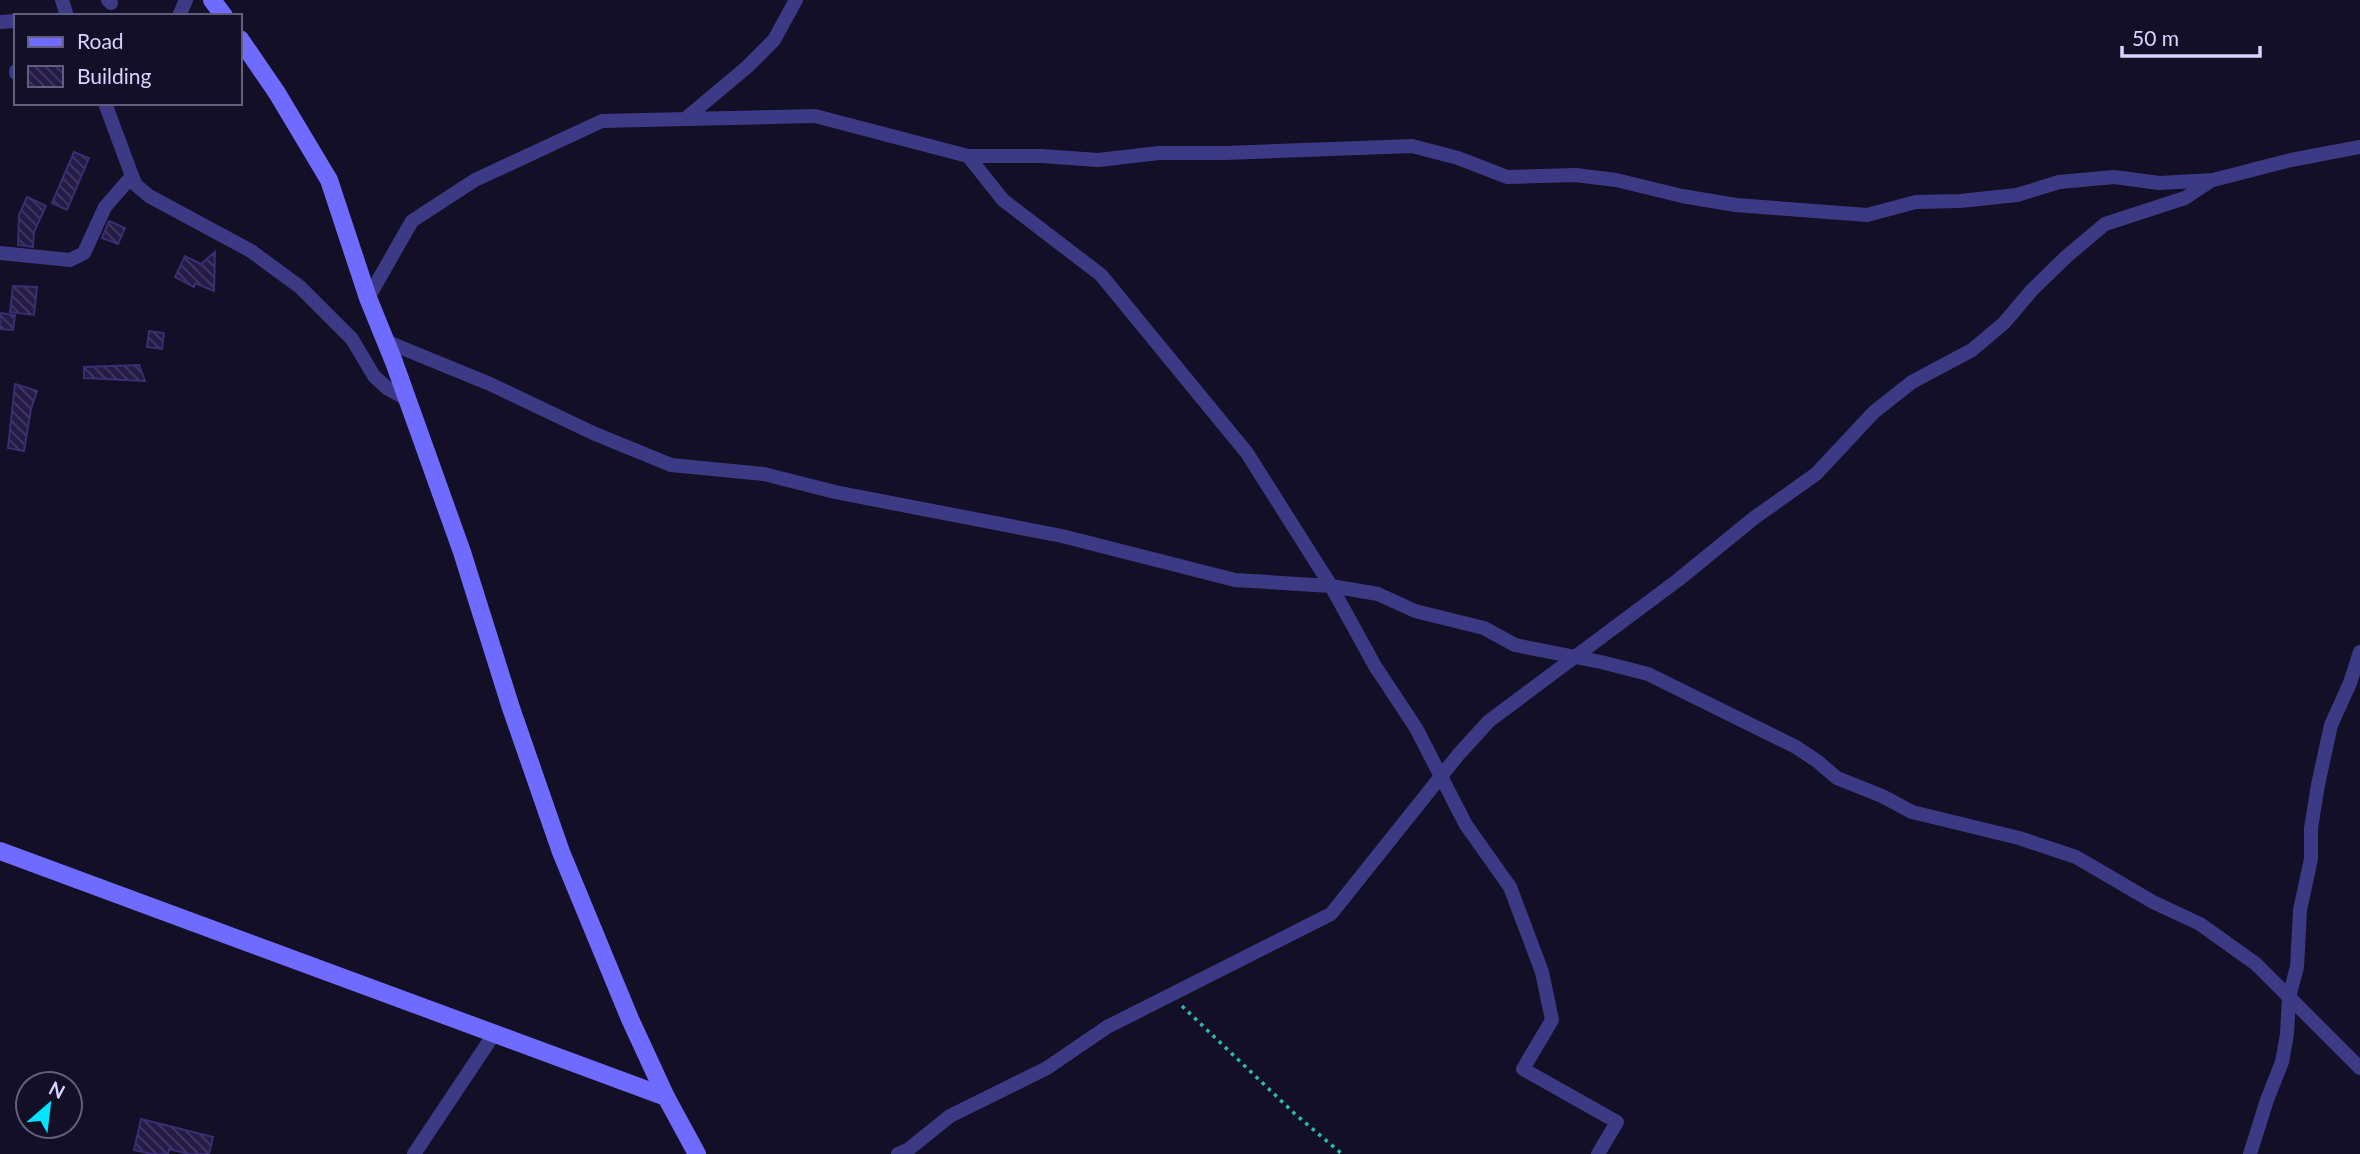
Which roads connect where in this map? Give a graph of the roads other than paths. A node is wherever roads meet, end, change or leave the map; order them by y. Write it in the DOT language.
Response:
graph roads {
  1 [pos="796,0"];
  2 [pos="242,42"];
  3 [pos="106,105"];
  4 [pos="685,119"];
  5 [pos="2360,147"];
  6 [pos="968,156"];
  7 [pos="132,176"];
  8 [pos="2213,180"];
  9 [pos="0,253"];
  10 [pos="368,298"];
  11 [pos="385,341"];
  12 [pos="407,400"];
  13 [pos="1331,586"];
  14 [pos="2360,652"];
  15 [pos="1573,657"];
  16 [pos="1441,778"];
  17 [pos="0,851"];
  18 [pos="2289,997"];
  19 [pos="494,1034"];
  20 [pos="2360,1068"];
  21 [pos="666,1097"];
  22 [pos="415,1154"];
  23 [pos="697,1154"];
  24 [pos="898,1154"];
  25 [pos="1598,1154"];
  26 [pos="2250,1154"];
  1 -- 4 [label="street"];
  2 -- 10 [label="street"];
  3 -- 7 [label="street"];
  4 -- 6 [label="street"];
  4 -- 10 [label="street"];
  5 -- 8 [label="street"];
  6 -- 8 [label="street"];
  6 -- 13 [label="street"];
  7 -- 9 [label="street"];
  7 -- 12 [label="street"];
  8 -- 15 [label="street"];
  10 -- 11 [label="street"];
  11 -- 12 [label="street"];
  11 -- 13 [label="street"];
  12 -- 21 [label="street"];
  13 -- 15 [label="street"];
  13 -- 16 [label="street"];
  14 -- 18 [label="street"];
  15 -- 16 [label="street"];
  15 -- 18 [label="street"];
  16 -- 24 [label="street"];
  16 -- 25 [label="street"];
  17 -- 19 [label="street"];
  18 -- 20 [label="street"];
  18 -- 26 [label="street"];
  19 -- 21 [label="street"];
  19 -- 22 [label="street"];
  21 -- 23 [label="street"];
}
